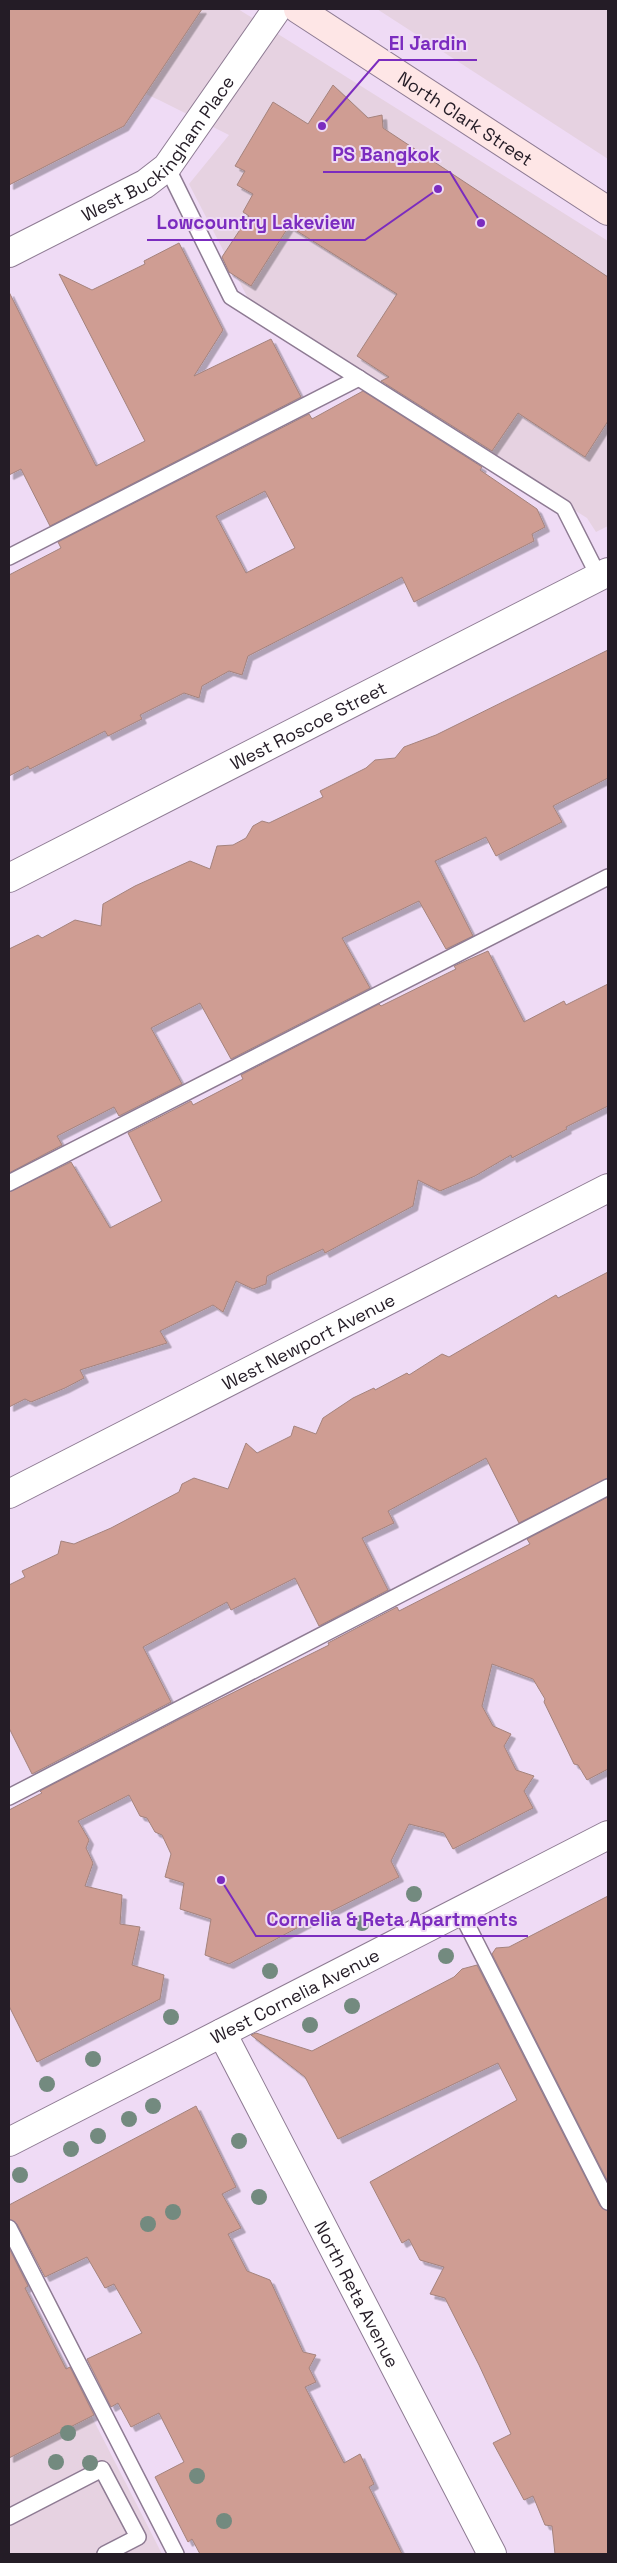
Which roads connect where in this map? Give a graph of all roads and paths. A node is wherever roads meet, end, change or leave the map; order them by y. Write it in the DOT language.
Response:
graph roads {
  1 [pos="277,9"];
  2 [pos="298,9"];
  3 [pos="167,167"];
  4 [pos="608,211"];
  5 [pos="9,253"];
  6 [pos="359,378"];
  7 [pos="9,557"];
  8 [pos="604,574"];
  9 [pos="608,877"];
  10 [pos="9,878"];
  11 [pos="9,1183"];
  12 [pos="608,1188"];
  13 [pos="608,1487"];
  14 [pos="9,1494"];
  15 [pos="9,1797"];
  16 [pos="608,1835"];
  17 [pos="460,1911"];
  18 [pos="222,2033"];
  19 [pos="9,2142"];
  20 [pos="608,2202"];
  21 [pos="9,2228"];
  22 [pos="9,2517"];
  23 [pos="105,2554"];
  24 [pos="176,2554"];
  25 [pos="492,2554"];
  1 -- 3 [label="street, West Buckingham Place"];
  2 -- 4 [label="main road, North Clark Street"];
  3 -- 5 [label="street, West Buckingham Place"];
  3 -- 6 [label="lane"];
  6 -- 7 [label="lane"];
  6 -- 8 [label="lane"];
  8 -- 10 [label="street, West Roscoe Street"];
  9 -- 11 [label="lane"];
  12 -- 14 [label="street, West Newport Avenue"];
  13 -- 15 [label="lane"];
  16 -- 17 [label="street, West Cornelia Avenue"];
  17 -- 18 [label="street, West Cornelia Avenue"];
  17 -- 20 [label="lane"];
  18 -- 19 [label="street, West Cornelia Avenue"];
  18 -- 25 [label="street, North Reta Avenue"];
  21 -- 24 [label="lane"];
  22 -- 23 [label="lane"];
}
